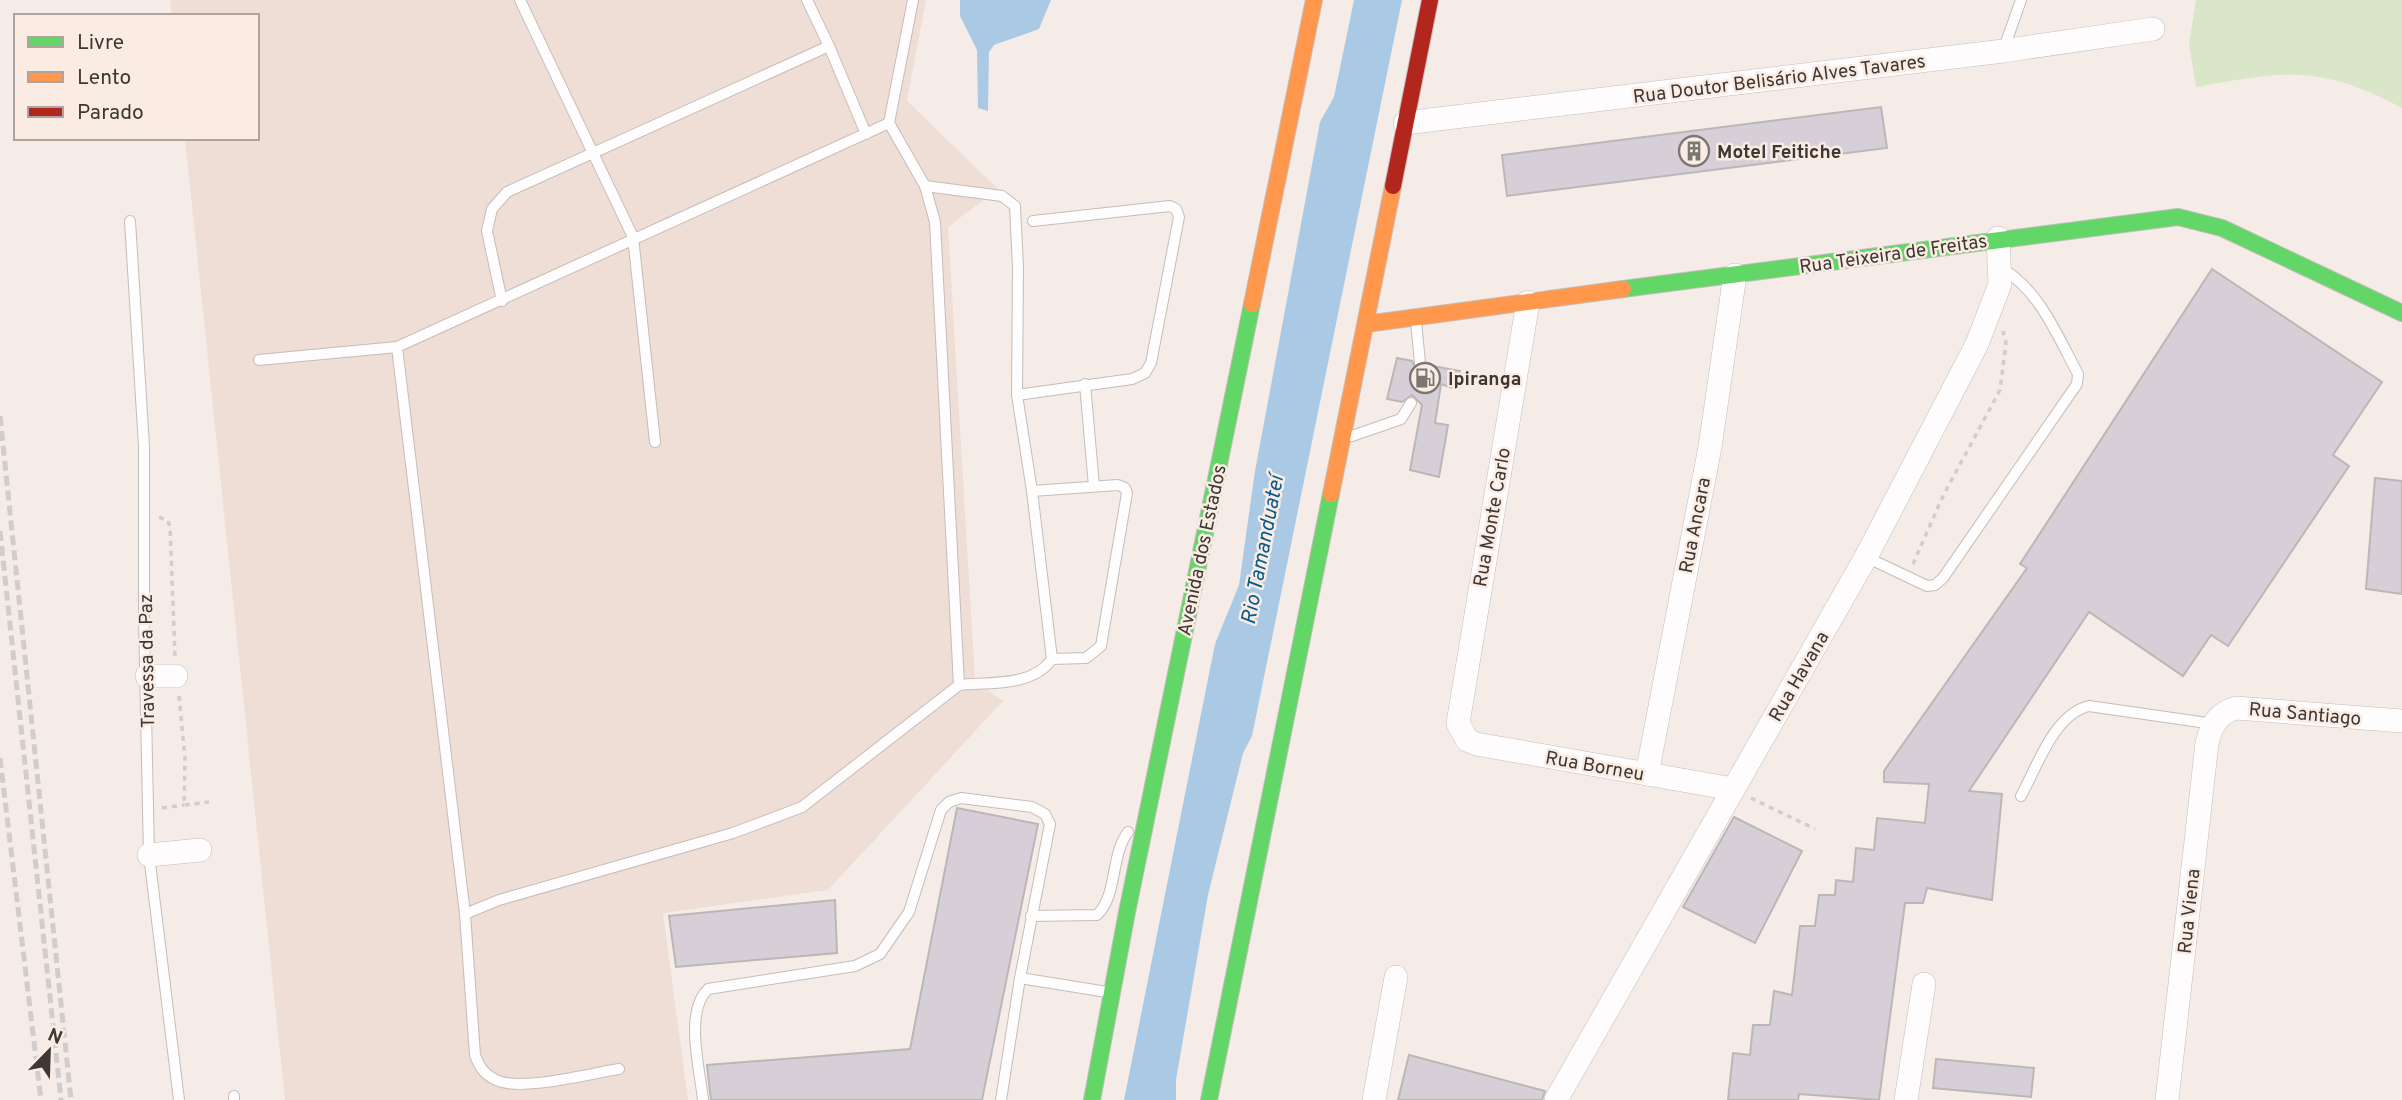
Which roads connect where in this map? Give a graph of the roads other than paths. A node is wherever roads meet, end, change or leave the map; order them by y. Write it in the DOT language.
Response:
graph roads {
  1 [pos="520,0"];
  2 [pos="807,0"];
  3 [pos="913,0"];
  4 [pos="1314,0"];
  5 [pos="1430,0"];
  6 [pos="2021,0"];
  7 [pos="2153,29"];
  8 [pos="829,46"];
  9 [pos="2003,51"];
  10 [pos="889,123"];
  11 [pos="1405,123"];
  12 [pos="866,134"];
  13 [pos="593,154"];
  14 [pos="925,186"];
  15 [pos="130,221"];
  16 [pos="1033,221"];
  17 [pos="633,237"];
  18 [pos="1998,238"];
  19 [pos="1999,268"];
  20 [pos="1735,275"];
  21 [pos="502,301"];
  22 [pos="1528,302"];
  23 [pos="2402,313"];
  24 [pos="1416,318"];
  25 [pos="1366,324"];
  26 [pos="397,347"];
  27 [pos="260,359"];
  28 [pos="1420,363"];
  29 [pos="1085,384"];
  30 [pos="1017,395"];
  31 [pos="1410,403"];
  32 [pos="1342,440"];
  33 [pos="655,442"];
  34 [pos="1094,486"];
  35 [pos="1032,491"];
  36 [pos="1866,557"];
  37 [pos="1052,659"];
  38 [pos="147,676"];
  39 [pos="176,676"];
  40 [pos="959,685"];
  41 [pos="2402,721"];
  42 [pos="2214,724"];
  43 [pos="1462,731"];
  44 [pos="1647,774"];
  45 [pos="1734,789"];
  46 [pos="2021,796"];
  47 [pos="1148,809"];
  48 [pos="200,850"];
  49 [pos="149,855"];
  50 [pos="465,914"];
  51 [pos="1031,916"];
  52 [pos="1396,977"];
  53 [pos="1020,978"];
  54 [pos="1924,984"];
  55 [pos="1110,993"];
  56 [pos="619,1069"];
  57 [pos="179,1100"];
  58 [pos="703,1100"];
  59 [pos="1001,1100"];
  60 [pos="1092,1100"];
  61 [pos="1209,1100"];
  62 [pos="1374,1100"];
  63 [pos="1556,1100"];
  64 [pos="1906,1100"];
  65 [pos="2167,1100"];
  1 -- 13 [label="lane"];
  2 -- 8 [label="lane"];
  3 -- 10 [label="lane"];
  4 -- 47 [label="main road, Avenida dos Estados"];
  5 -- 11 [label="main road"];
  6 -- 9 [label="lane"];
  7 -- 9 [label="street, Rua Doutor Belisário Alves Tavares"];
  8 -- 12 [label="lane"];
  8 -- 13 [label="lane"];
  9 -- 11 [label="street, Rua Doutor Belisário Alves Tavares"];
  10 -- 12 [label="lane"];
  10 -- 14 [label="lane"];
  11 -- 25 [label="main road"];
  12 -- 17 [label="lane"];
  13 -- 17 [label="lane"];
  13 -- 21 [label="lane"];
  14 -- 30 [label="lane"];
  14 -- 40 [label="lane"];
  15 -- 38 [label="lane, Travessa da Paz"];
  16 -- 29 [label="lane"];
  17 -- 21 [label="lane"];
  17 -- 33 [label="lane"];
  18 -- 19 [label="street, Rua Havana"];
  18 -- 20 [label="main road, Rua Teixeira de Freitas"];
  18 -- 23 [label="main road, Rua Teixeira de Freitas"];
  19 -- 36 [label="street, Rua Havana"];
  19 -- 36 [label="lane"];
  20 -- 22 [label="main road, Rua Teixeira de Freitas"];
  20 -- 44 [label="street, Rua Ancara"];
  21 -- 26 [label="lane"];
  22 -- 24 [label="main road, Rua Teixeira de Freitas"];
  22 -- 43 [label="street, Rua Monte Carlo"];
  24 -- 25 [label="main road, Rua Teixeira de Freitas"];
  24 -- 28 [label="lane"];
  25 -- 32 [label="main road"];
  26 -- 27 [label="lane"];
  26 -- 50 [label="lane"];
  29 -- 30 [label="lane"];
  29 -- 34 [label="lane"];
  30 -- 35 [label="lane"];
  31 -- 32 [label="lane"];
  32 -- 61 [label="main road"];
  34 -- 35 [label="lane"];
  34 -- 37 [label="lane"];
  35 -- 37 [label="lane"];
  36 -- 45 [label="street, Rua Havana"];
  37 -- 40 [label="lane"];
  38 -- 39 [label="street"];
  38 -- 49 [label="lane, Travessa da Paz"];
  40 -- 50 [label="lane"];
  41 -- 42 [label="street, Rua Santiago"];
  42 -- 46 [label="lane"];
  42 -- 65 [label="street, Rua Viena"];
  43 -- 44 [label="street, Rua Borneu"];
  44 -- 45 [label="street, Rua Borneu"];
  45 -- 63 [label="street, Rua Havana"];
  47 -- 51 [label="lane"];
  47 -- 55 [label="main road, Avenida dos Estados"];
  48 -- 49 [label="street"];
  49 -- 57 [label="lane, Travessa da Paz"];
  50 -- 56 [label="lane"];
  51 -- 53 [label="lane"];
  51 -- 58 [label="lane"];
  52 -- 62 [label="street"];
  53 -- 55 [label="lane"];
  53 -- 59 [label="lane"];
  54 -- 64 [label="street"];
  55 -- 60 [label="main road, Avenida dos Estados"];
}
